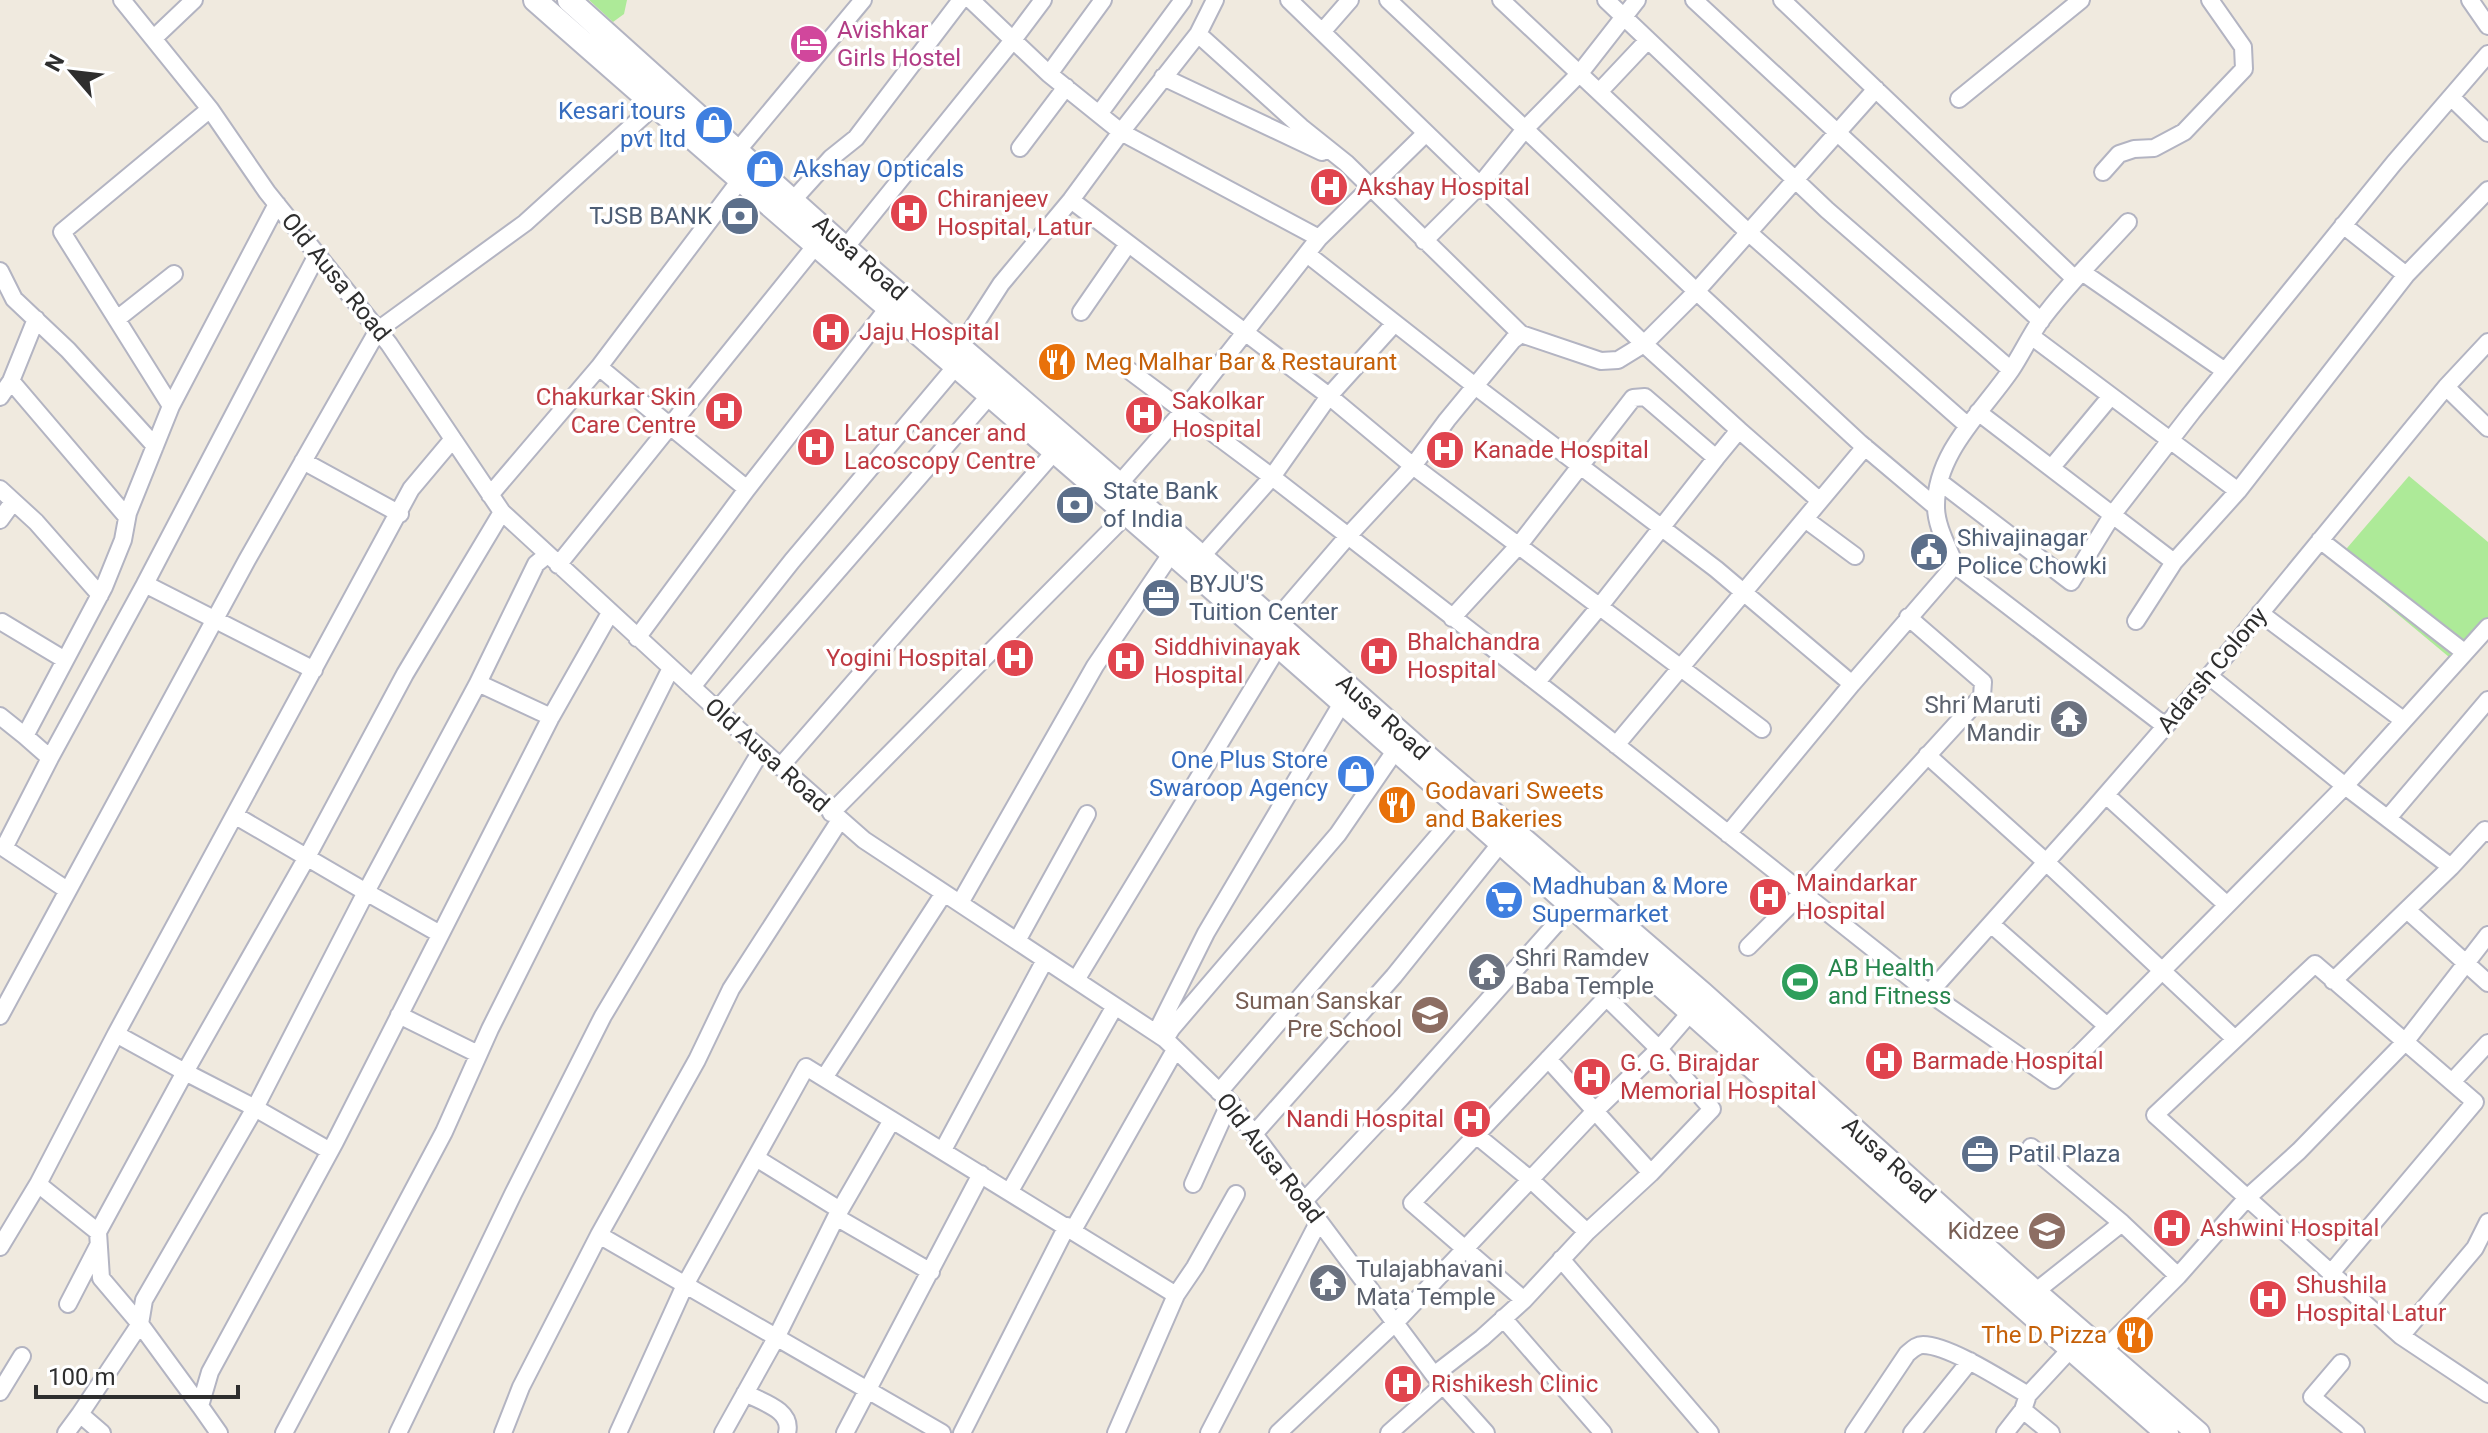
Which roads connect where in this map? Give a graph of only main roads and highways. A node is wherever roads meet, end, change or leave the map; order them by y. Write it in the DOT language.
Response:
graph roads {
  1 [pos="535,0"];
  2 [pos="569,0"];
  3 [pos="663,99"];
  4 [pos="743,164"];
  5 [pos="959,356"];
  6 [pos="1113,491"];
  7 [pos="1698,1003"];
  8 [pos="2078,1342"];
  9 [pos="2096,1358"];
  10 [pos="2167,1433"];
  11 [pos="2198,1433"];
  1 -- 3 [label="main road"];
  2 -- 3 [label="main road"];
  3 -- 4 [label="main road"];
  4 -- 5 [label="main road, Ausa Road"];
  4 -- 5 [label="main road"];
  5 -- 6 [label="main road, Ausa Road"];
  5 -- 6 [label="main road"];
  6 -- 7 [label="main road, Ausa Road"];
  6 -- 7 [label="main road"];
  7 -- 8 [label="main road"];
  7 -- 8 [label="main road, Ausa Road"];
  8 -- 9 [label="main road"];
  9 -- 10 [label="main road"];
  9 -- 11 [label="main road"];
}
